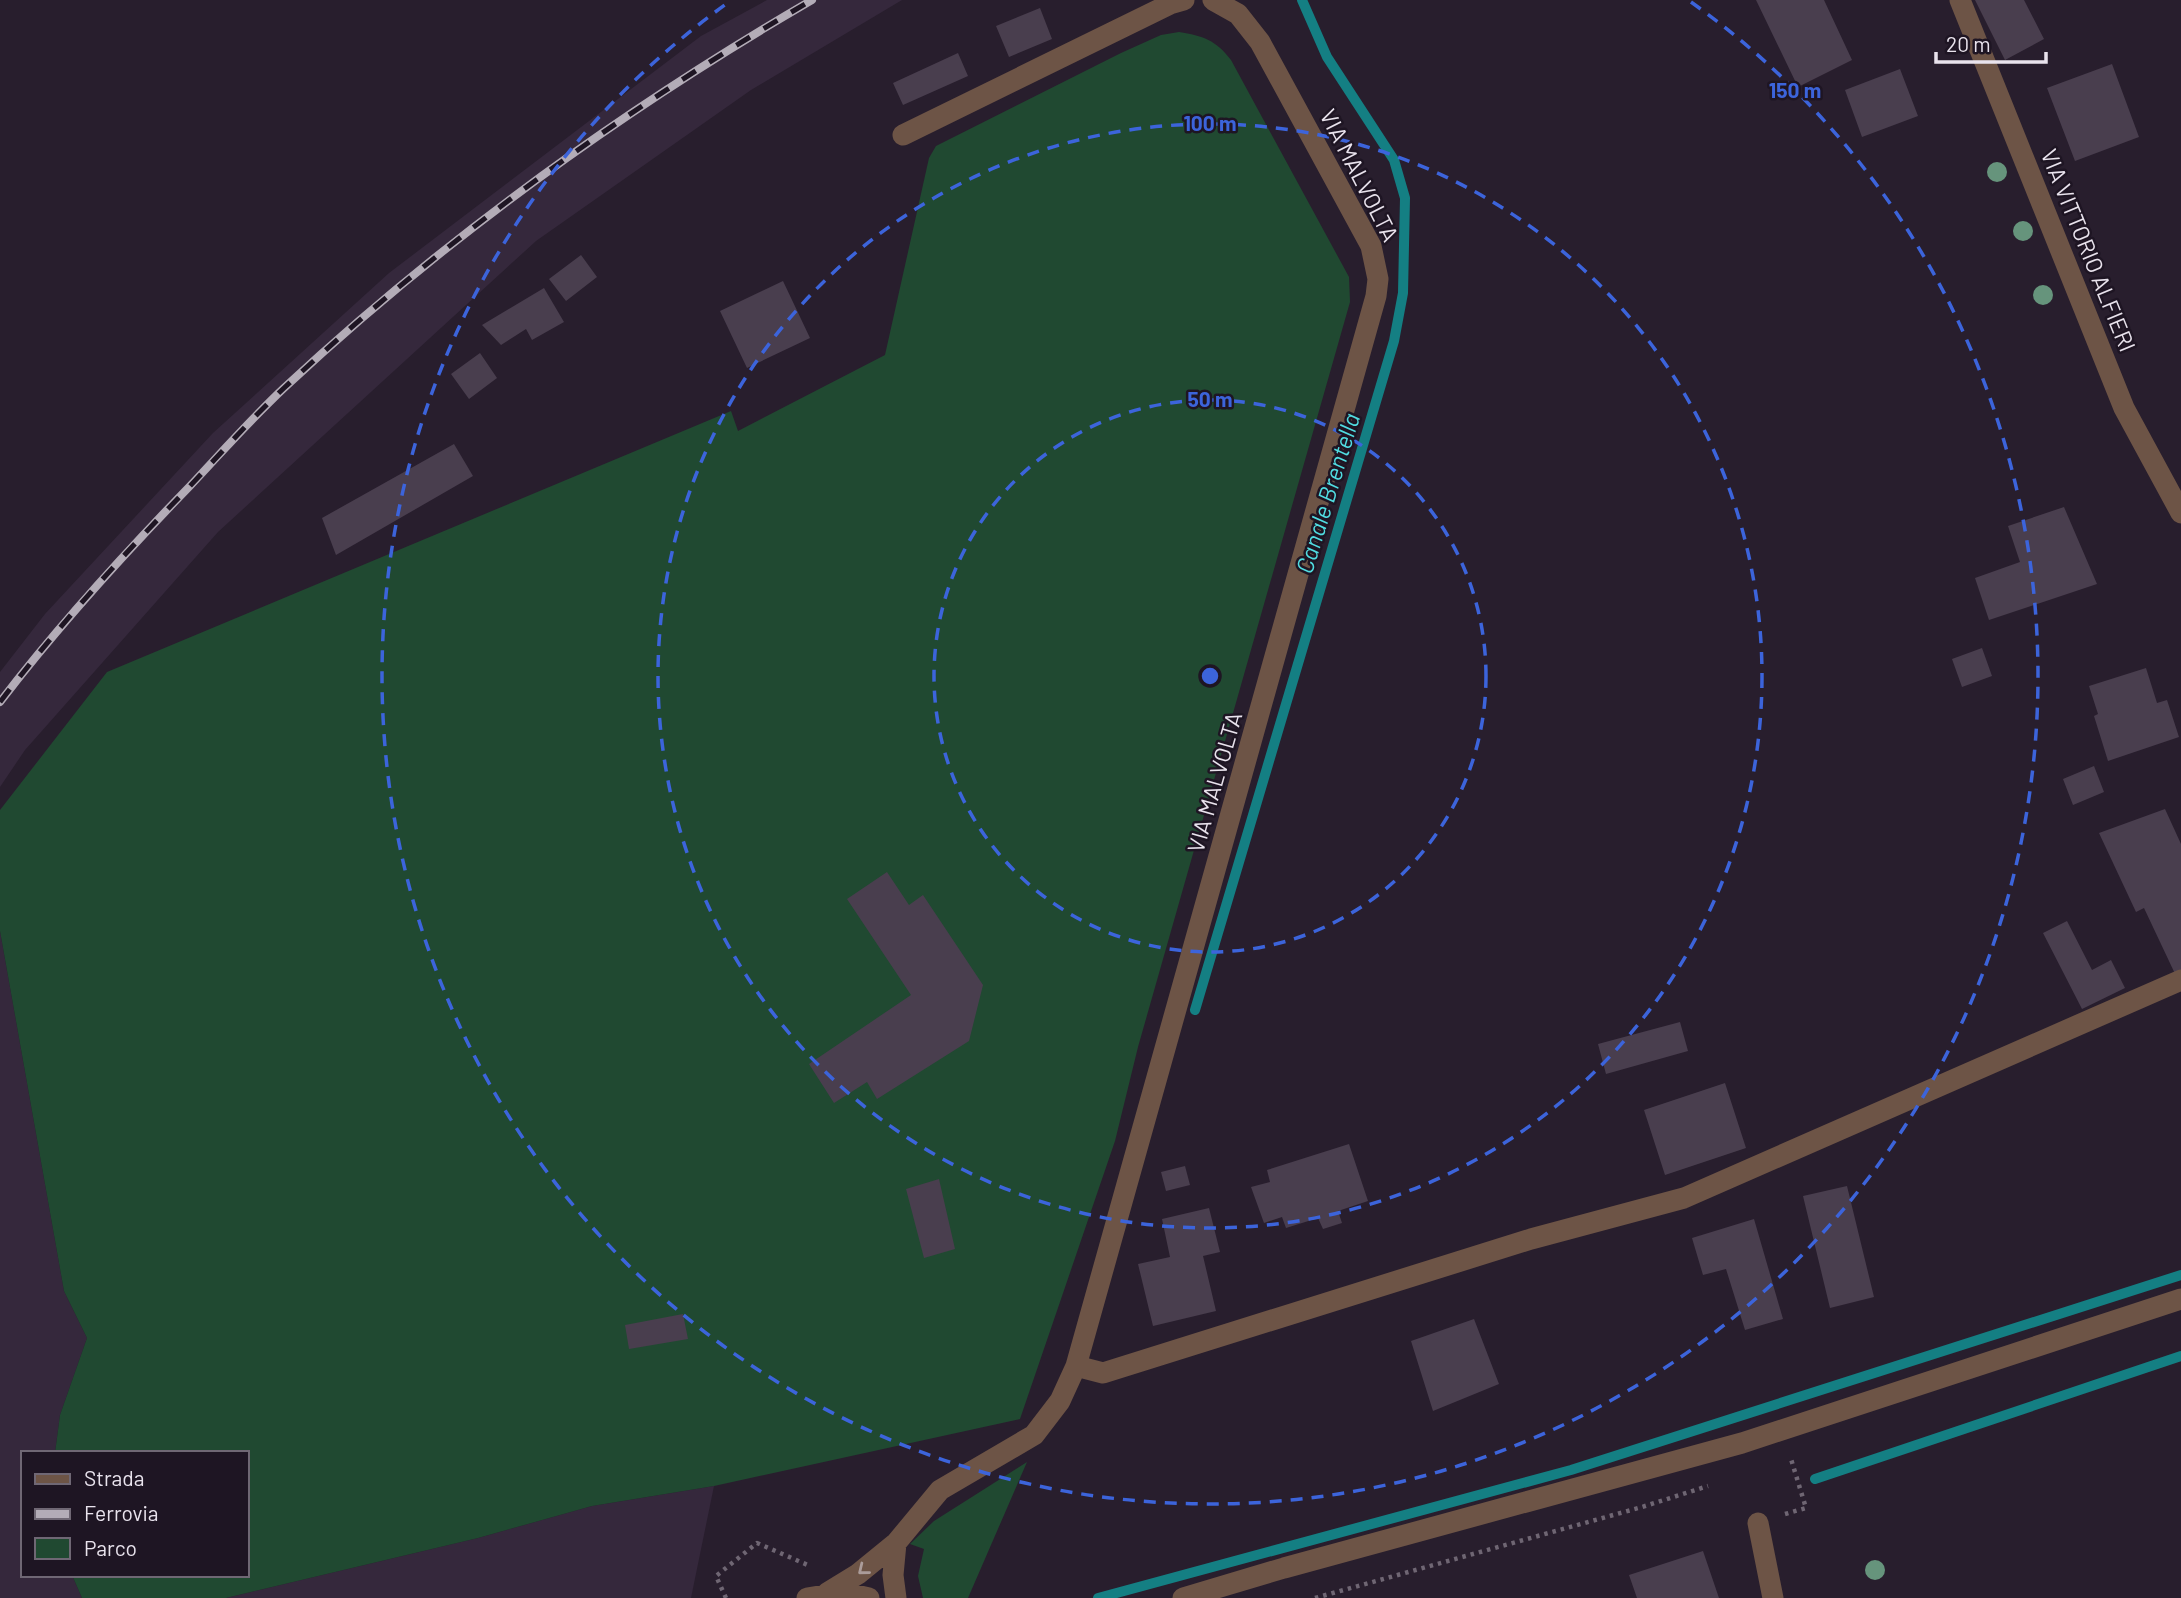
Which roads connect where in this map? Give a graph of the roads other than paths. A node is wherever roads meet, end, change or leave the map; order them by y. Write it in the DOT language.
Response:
graph roads {
  1 [pos="1184,0"];
  2 [pos="1213,0"];
  3 [pos="1960,0"];
  4 [pos="903,135"];
  5 [pos="2181,513"];
  6 [pos="2181,980"];
  7 [pos="2181,1299"];
  8 [pos="1076,1366"];
  9 [pos="1758,1522"];
  10 [pos="896,1543"];
  11 [pos="817,1596"];
  12 [pos="869,1598"];
  13 [pos="896,1598"];
  14 [pos="1183,1598"];
  15 [pos="1773,1598"];
  1 -- 4 [label="street"];
  2 -- 8 [label="street, VIA MALVOLTA"];
  3 -- 5 [label="street, VIA VITTORIO ALFIERI"];
  6 -- 8 [label="street"];
  7 -- 14 [label="street"];
  8 -- 10 [label="street, VIA MALVOLTA"];
  9 -- 15 [label="street"];
  10 -- 11 [label="street, VIA MALVOLTA, one-way"];
  10 -- 13 [label="street"];
  11 -- 12 [label="street"];
}
